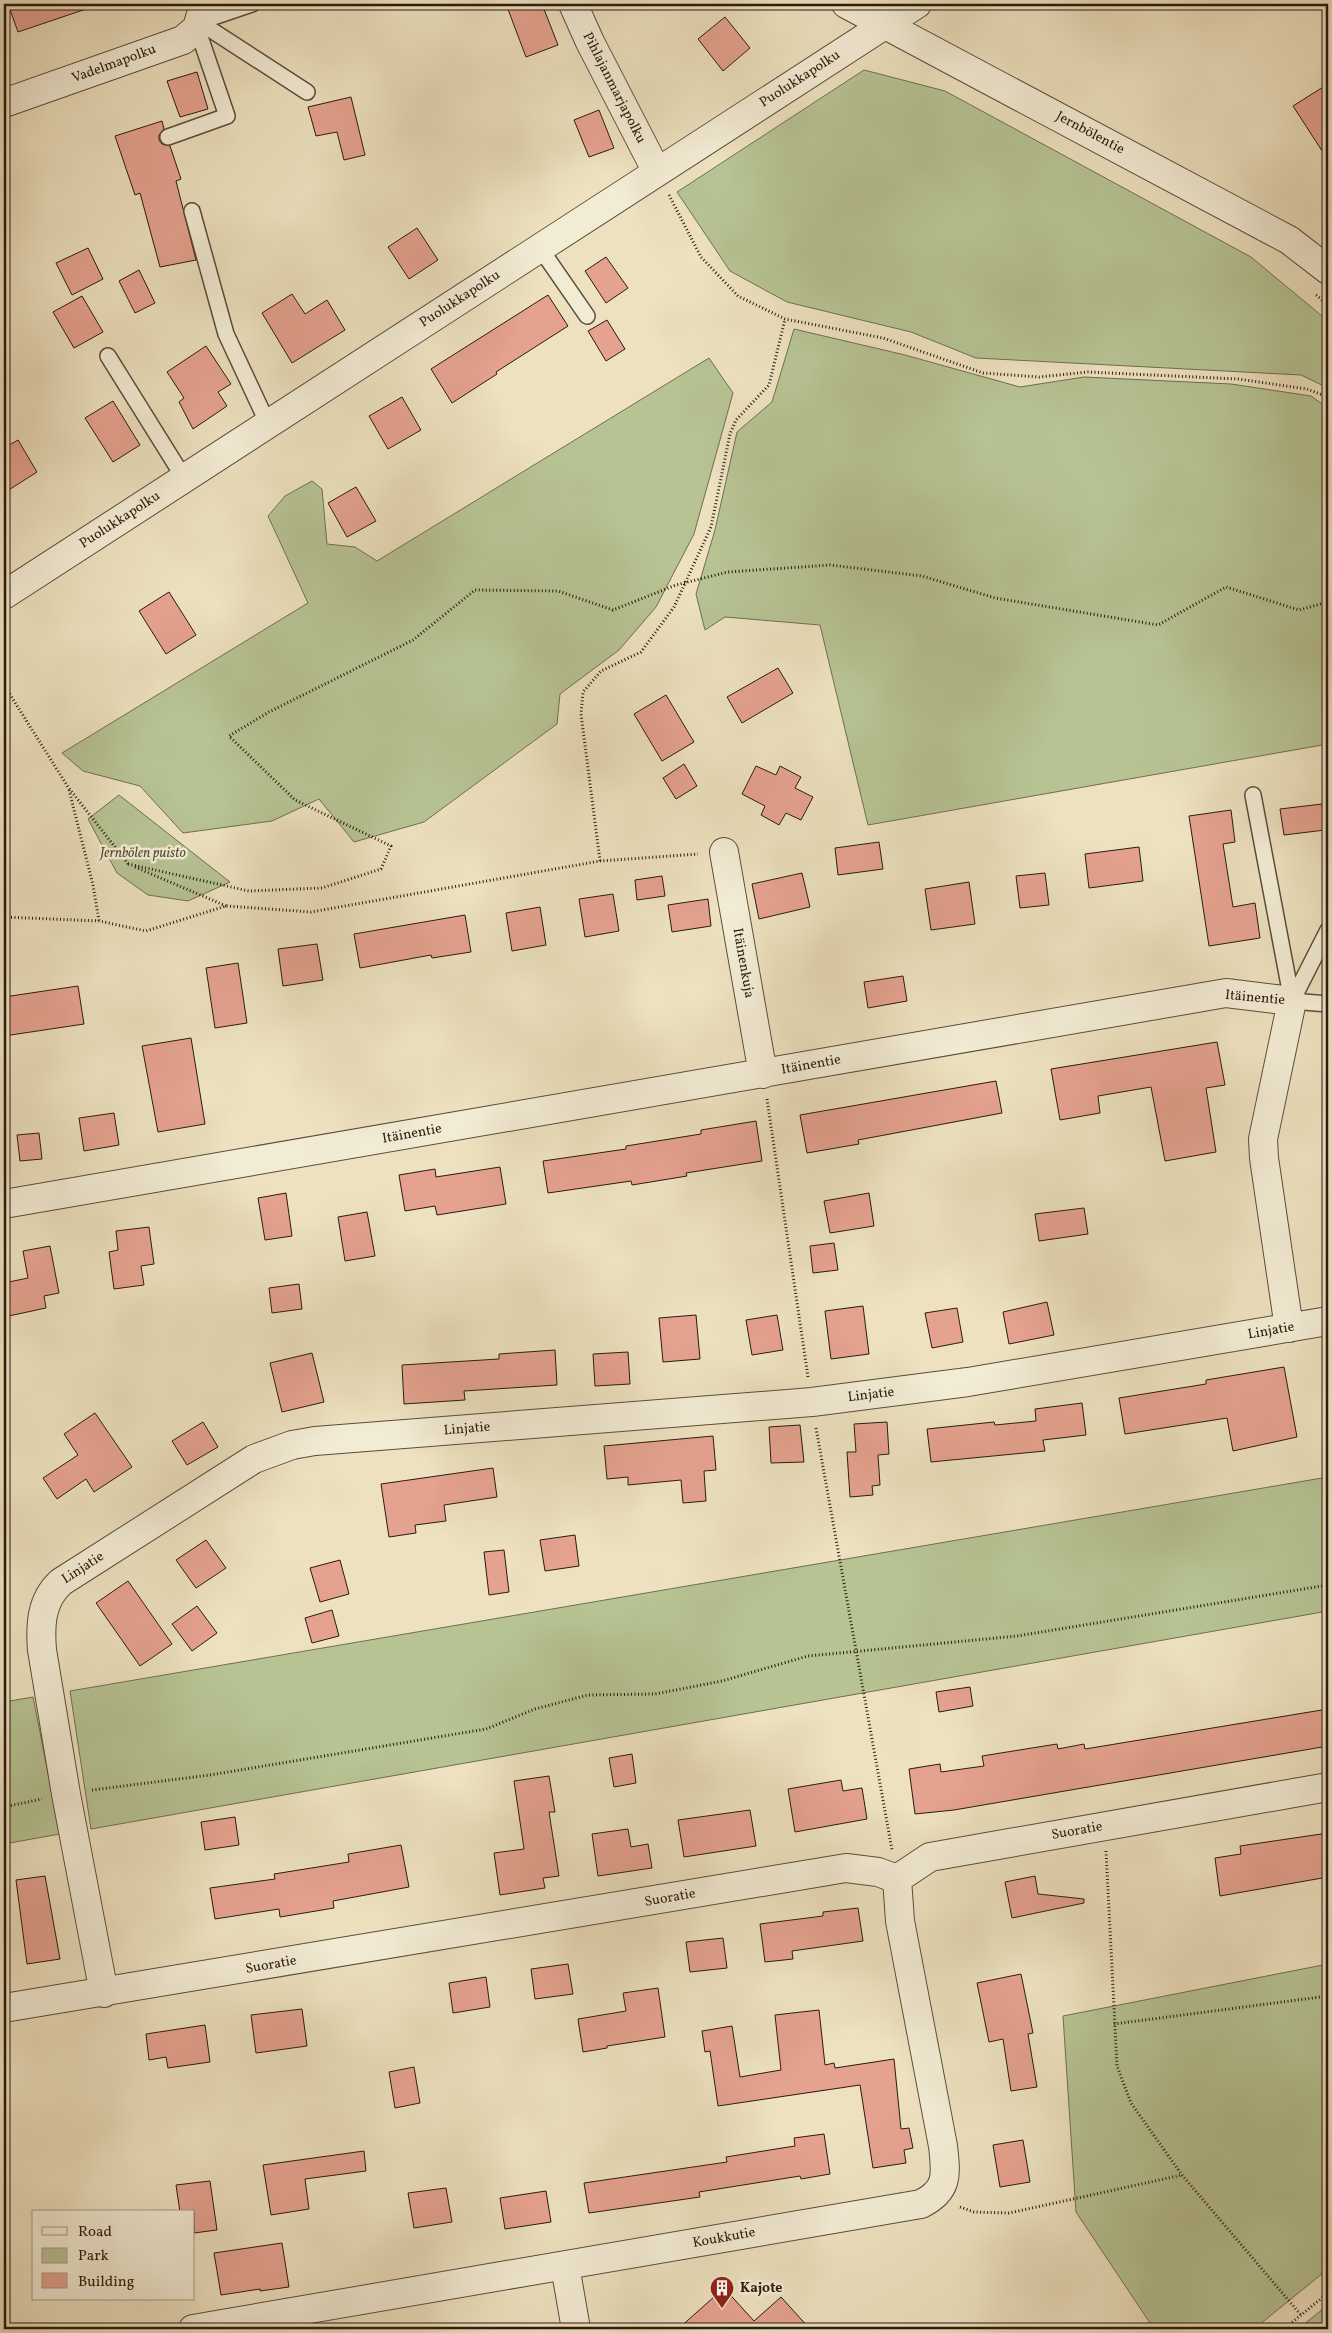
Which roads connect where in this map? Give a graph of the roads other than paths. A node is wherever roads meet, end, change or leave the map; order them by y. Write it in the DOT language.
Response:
graph roads {
  1 [pos="252,4"];
  2 [pos="573,4"];
  3 [pos="846,4"];
  4 [pos="917,4"];
  5 [pos="200,18"];
  6 [pos="885,24"];
  7 [pos="306,92"];
  8 [pos="4,103"];
  9 [pos="168,137"];
  10 [pos="657,172"];
  11 [pos="192,212"];
  12 [pos="540,248"];
  13 [pos="1328,270"];
  14 [pos="587,316"];
  15 [pos="108,356"];
  16 [pos="268,424"];
  17 [pos="184,478"];
  18 [pos="4,595"];
  19 [pos="1252,795"];
  20 [pos="724,852"];
  21 [pos="1328,930"];
  22 [pos="1292,1001"];
  23 [pos="1328,1004"];
  24 [pos="763,1074"];
  25 [pos="4,1204"];
  26 [pos="1328,1321"];
  27 [pos="1289,1328"];
  28 [pos="1328,1787"];
  29 [pos="897,1879"];
  30 [pos="104,1993"];
  31 [pos="4,2008"];
  32 [pos="565,2266"];
  33 [pos="192,2329"];
  34 [pos="576,2329"];
  1 -- 5 [label="lane"];
  2 -- 10 [label="street, Pihlajanmarjapolku"];
  3 -- 6 [label="street, Jernbölentie"];
  4 -- 6 [label="street, Puolukkapolku"];
  5 -- 7 [label="lane"];
  5 -- 8 [label="street, Vadelmapolku"];
  5 -- 9 [label="lane"];
  6 -- 10 [label="street, Puolukkapolku"];
  6 -- 13 [label="street, Jernbölentie"];
  10 -- 12 [label="street, Puolukkapolku"];
  11 -- 16 [label="lane"];
  12 -- 14 [label="lane"];
  12 -- 16 [label="street, Puolukkapolku"];
  15 -- 17 [label="lane"];
  16 -- 17 [label="street, Puolukkapolku"];
  17 -- 18 [label="street, Puolukkapolku"];
  19 -- 22 [label="lane"];
  20 -- 24 [label="street, Itäinenkuja"];
  21 -- 22 [label="lane"];
  22 -- 23 [label="lane"];
  22 -- 24 [label="street, Itäinentie"];
  22 -- 27 [label="street, Itäinentie"];
  24 -- 25 [label="street, Itäinentie"];
  26 -- 27 [label="street, Linjatie"];
  27 -- 30 [label="street, Linjatie"];
  28 -- 29 [label="street, Suoratie"];
  29 -- 30 [label="street, Suoratie"];
  29 -- 32 [label="street, Koukkutie"];
  30 -- 31 [label="street, Suoratie"];
  32 -- 33 [label="street, Koukkutie"];
  32 -- 34 [label="street"];
}
